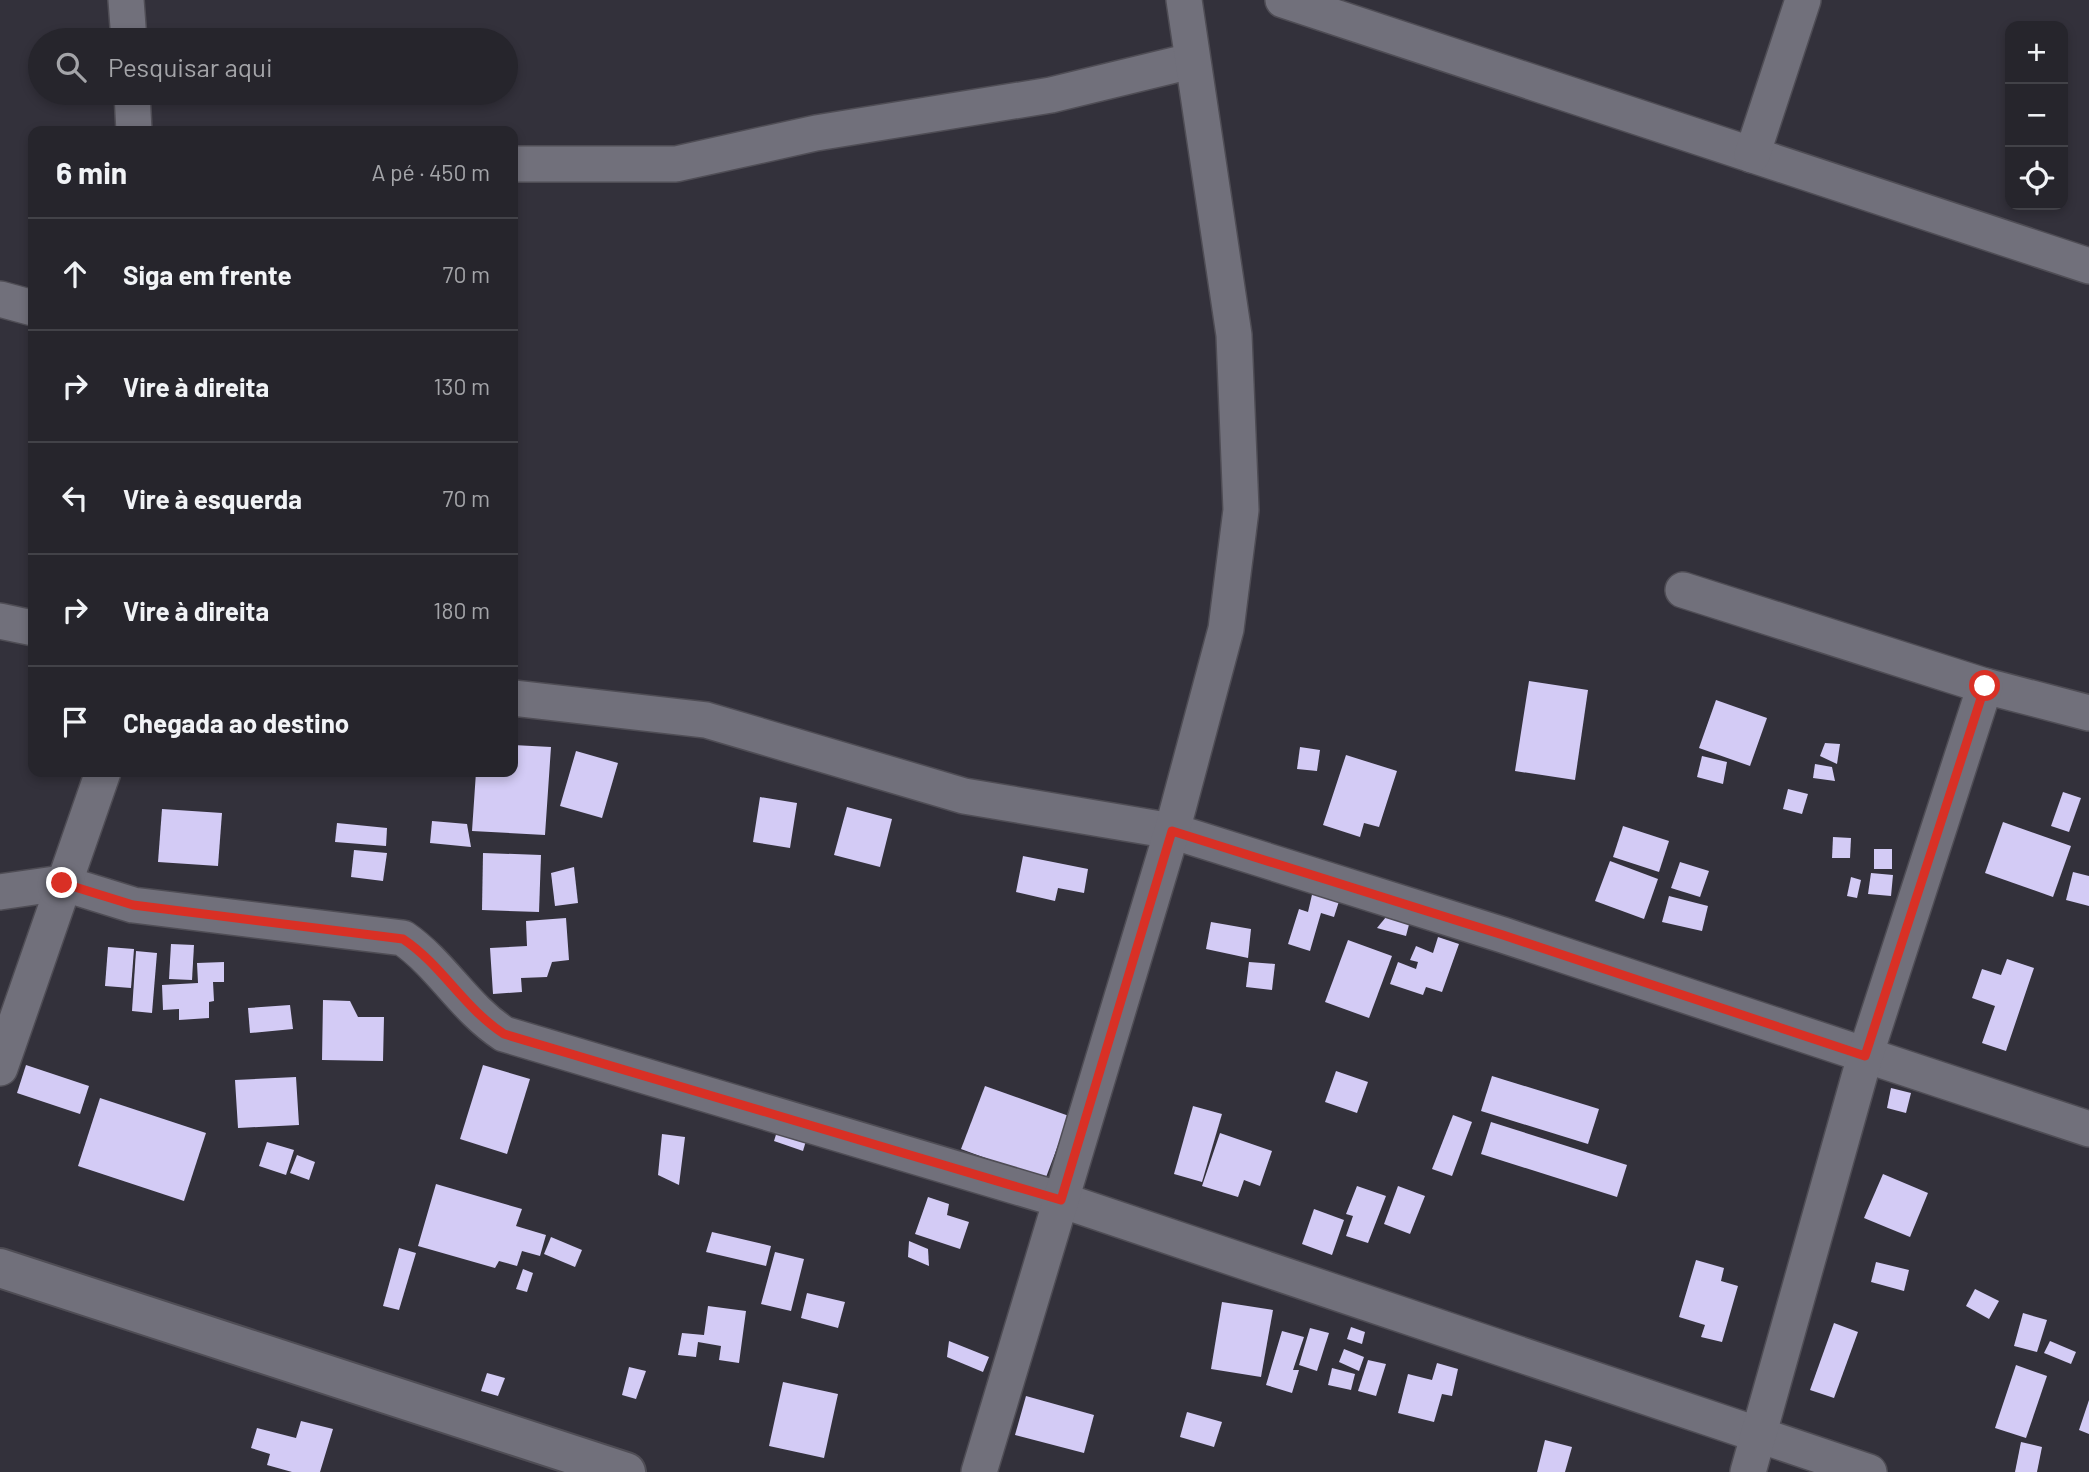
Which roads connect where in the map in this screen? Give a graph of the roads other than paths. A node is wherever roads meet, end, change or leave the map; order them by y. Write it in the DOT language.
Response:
graph roads {
  1 [pos="127,0"];
  2 [pos="1184,0"];
  3 [pos="1283,0"];
  4 [pos="1803,0"];
  5 [pos="128,28"];
  6 [pos="1191,61"];
  7 [pos="133,105"];
  8 [pos="134,126"];
  9 [pos="1752,155"];
  10 [pos="518,164"];
  11 [pos="2089,266"];
  12 [pos="0,299"];
  13 [pos="28,307"];
  14 [pos="1683,590"];
  15 [pos="0,621"];
  16 [pos="28,627"];
  17 [pos="1985,686"];
  18 [pos="518,699"];
  19 [pos="2089,713"];
  20 [pos="101,777"];
  21 [pos="1172,831"];
  22 [pos="62,883"];
  23 [pos="0,892"];
  24 [pos="1865,1056"];
  25 [pos="0,1068"];
  26 [pos="2089,1129"];
  27 [pos="1061,1200"];
  28 [pos="0,1268"];
  29 [pos="1759,1437"];
  30 [pos="625,1472"];
  31 [pos="979,1472"];
  32 [pos="1748,1472"];
  33 [pos="1869,1472"];
  1 -- 5 [label="street"];
  2 -- 6 [label="street"];
  3 -- 9 [label="street"];
  4 -- 9 [label="street"];
  6 -- 10 [label="street"];
  6 -- 21 [label="street"];
  7 -- 8 [label="street"];
  9 -- 11 [label="street"];
  12 -- 13 [label="street"];
  14 -- 17 [label="street"];
  15 -- 16 [label="street"];
  17 -- 19 [label="street"];
  17 -- 24 [label="street"];
  18 -- 21 [label="street"];
  20 -- 22 [label="street"];
  21 -- 24 [label="street"];
  21 -- 27 [label="street"];
  22 -- 23 [label="street"];
  22 -- 25 [label="street"];
  22 -- 27 [label="street"];
  24 -- 26 [label="street"];
  24 -- 29 [label="street"];
  27 -- 29 [label="street"];
  27 -- 31 [label="street"];
  28 -- 30 [label="street"];
  29 -- 32 [label="street"];
  29 -- 33 [label="street"];
}
